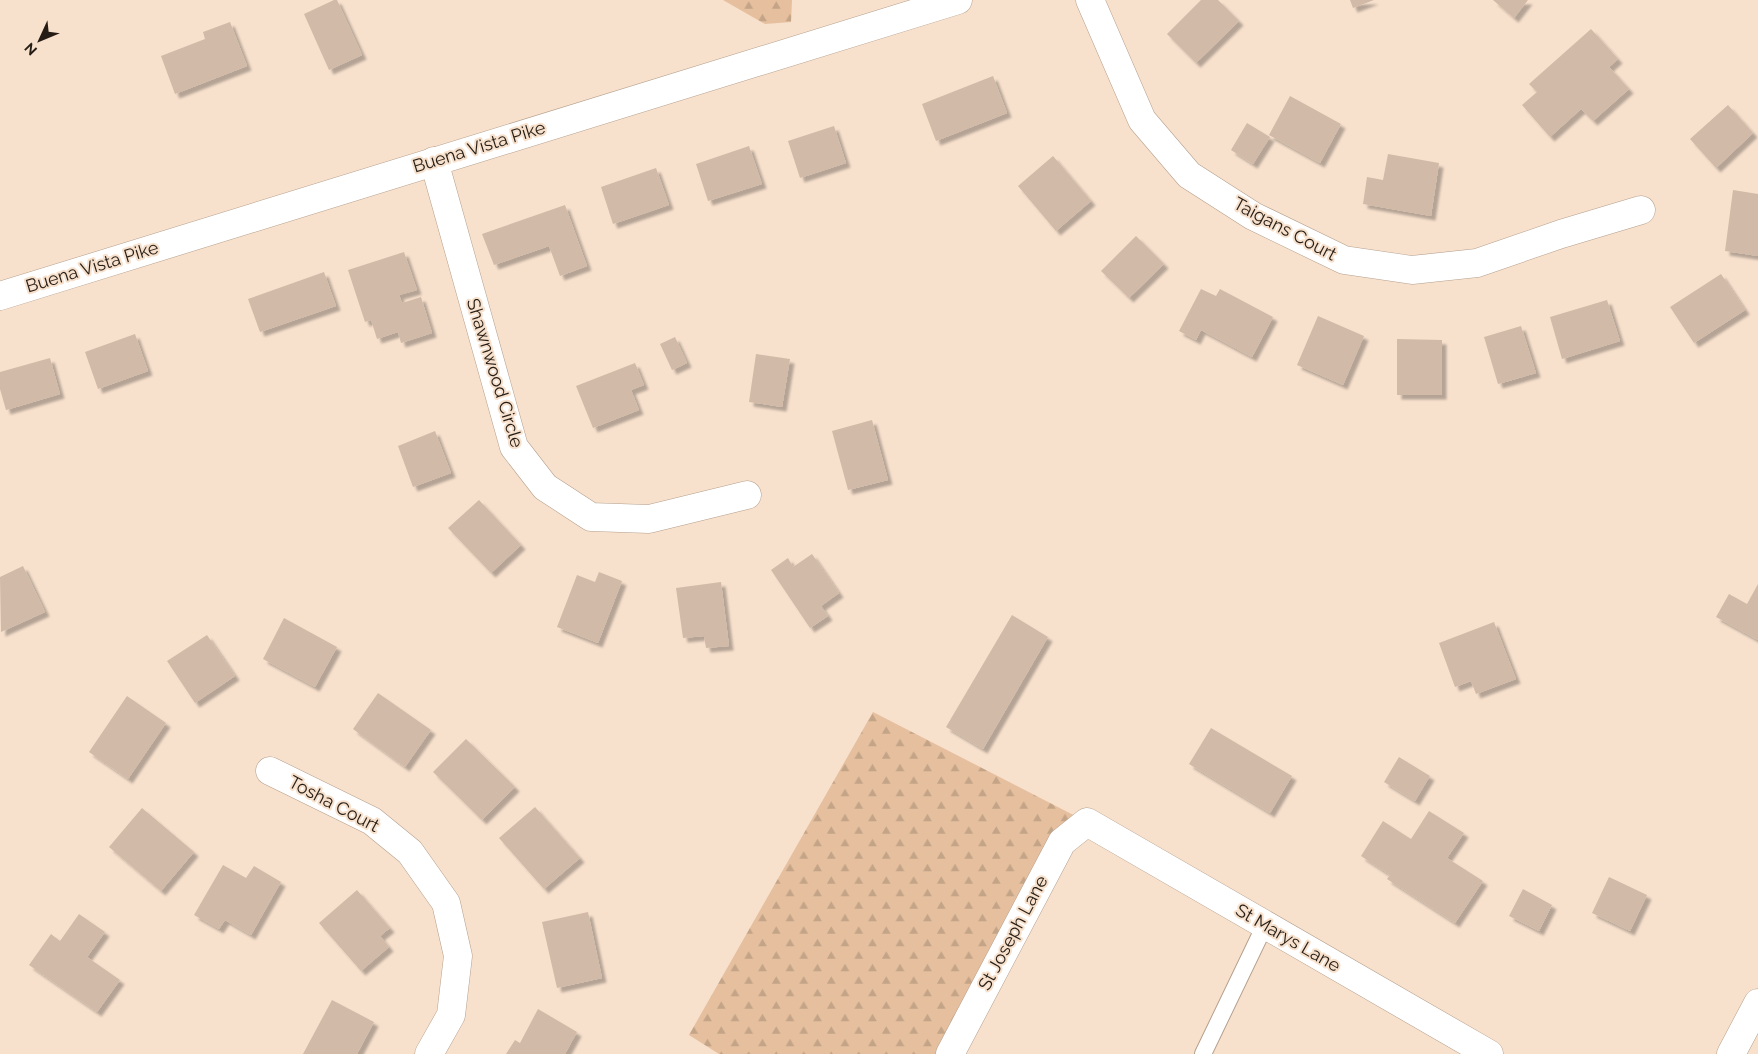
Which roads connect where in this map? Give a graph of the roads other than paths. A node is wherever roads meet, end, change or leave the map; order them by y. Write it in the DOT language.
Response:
graph roads {
  1 [pos="958,0"];
  2 [pos="1090,0"];
  3 [pos="434,161"];
  4 [pos="1642,210"];
  5 [pos="0,296"];
  6 [pos="747,495"];
  7 [pos="270,771"];
  8 [pos="1088,822"];
  9 [pos="1265,925"];
  10 [pos="1758,1003"];
  11 [pos="429,1054"];
  12 [pos="950,1054"];
  13 [pos="1203,1054"];
  14 [pos="1489,1054"];
  15 [pos="1731,1054"];
  1 -- 3 [label="street, Buena Vista Pike"];
  2 -- 4 [label="street, Taigans Court"];
  3 -- 5 [label="street, Buena Vista Pike"];
  3 -- 6 [label="street, Shawnwood Circle"];
  7 -- 11 [label="street, Tosha Court"];
  8 -- 9 [label="street, St Marys Lane"];
  8 -- 12 [label="street, St Joseph Lane"];
  9 -- 13 [label="lane"];
  9 -- 14 [label="street, St Marys Lane"];
  10 -- 15 [label="street"];
}
